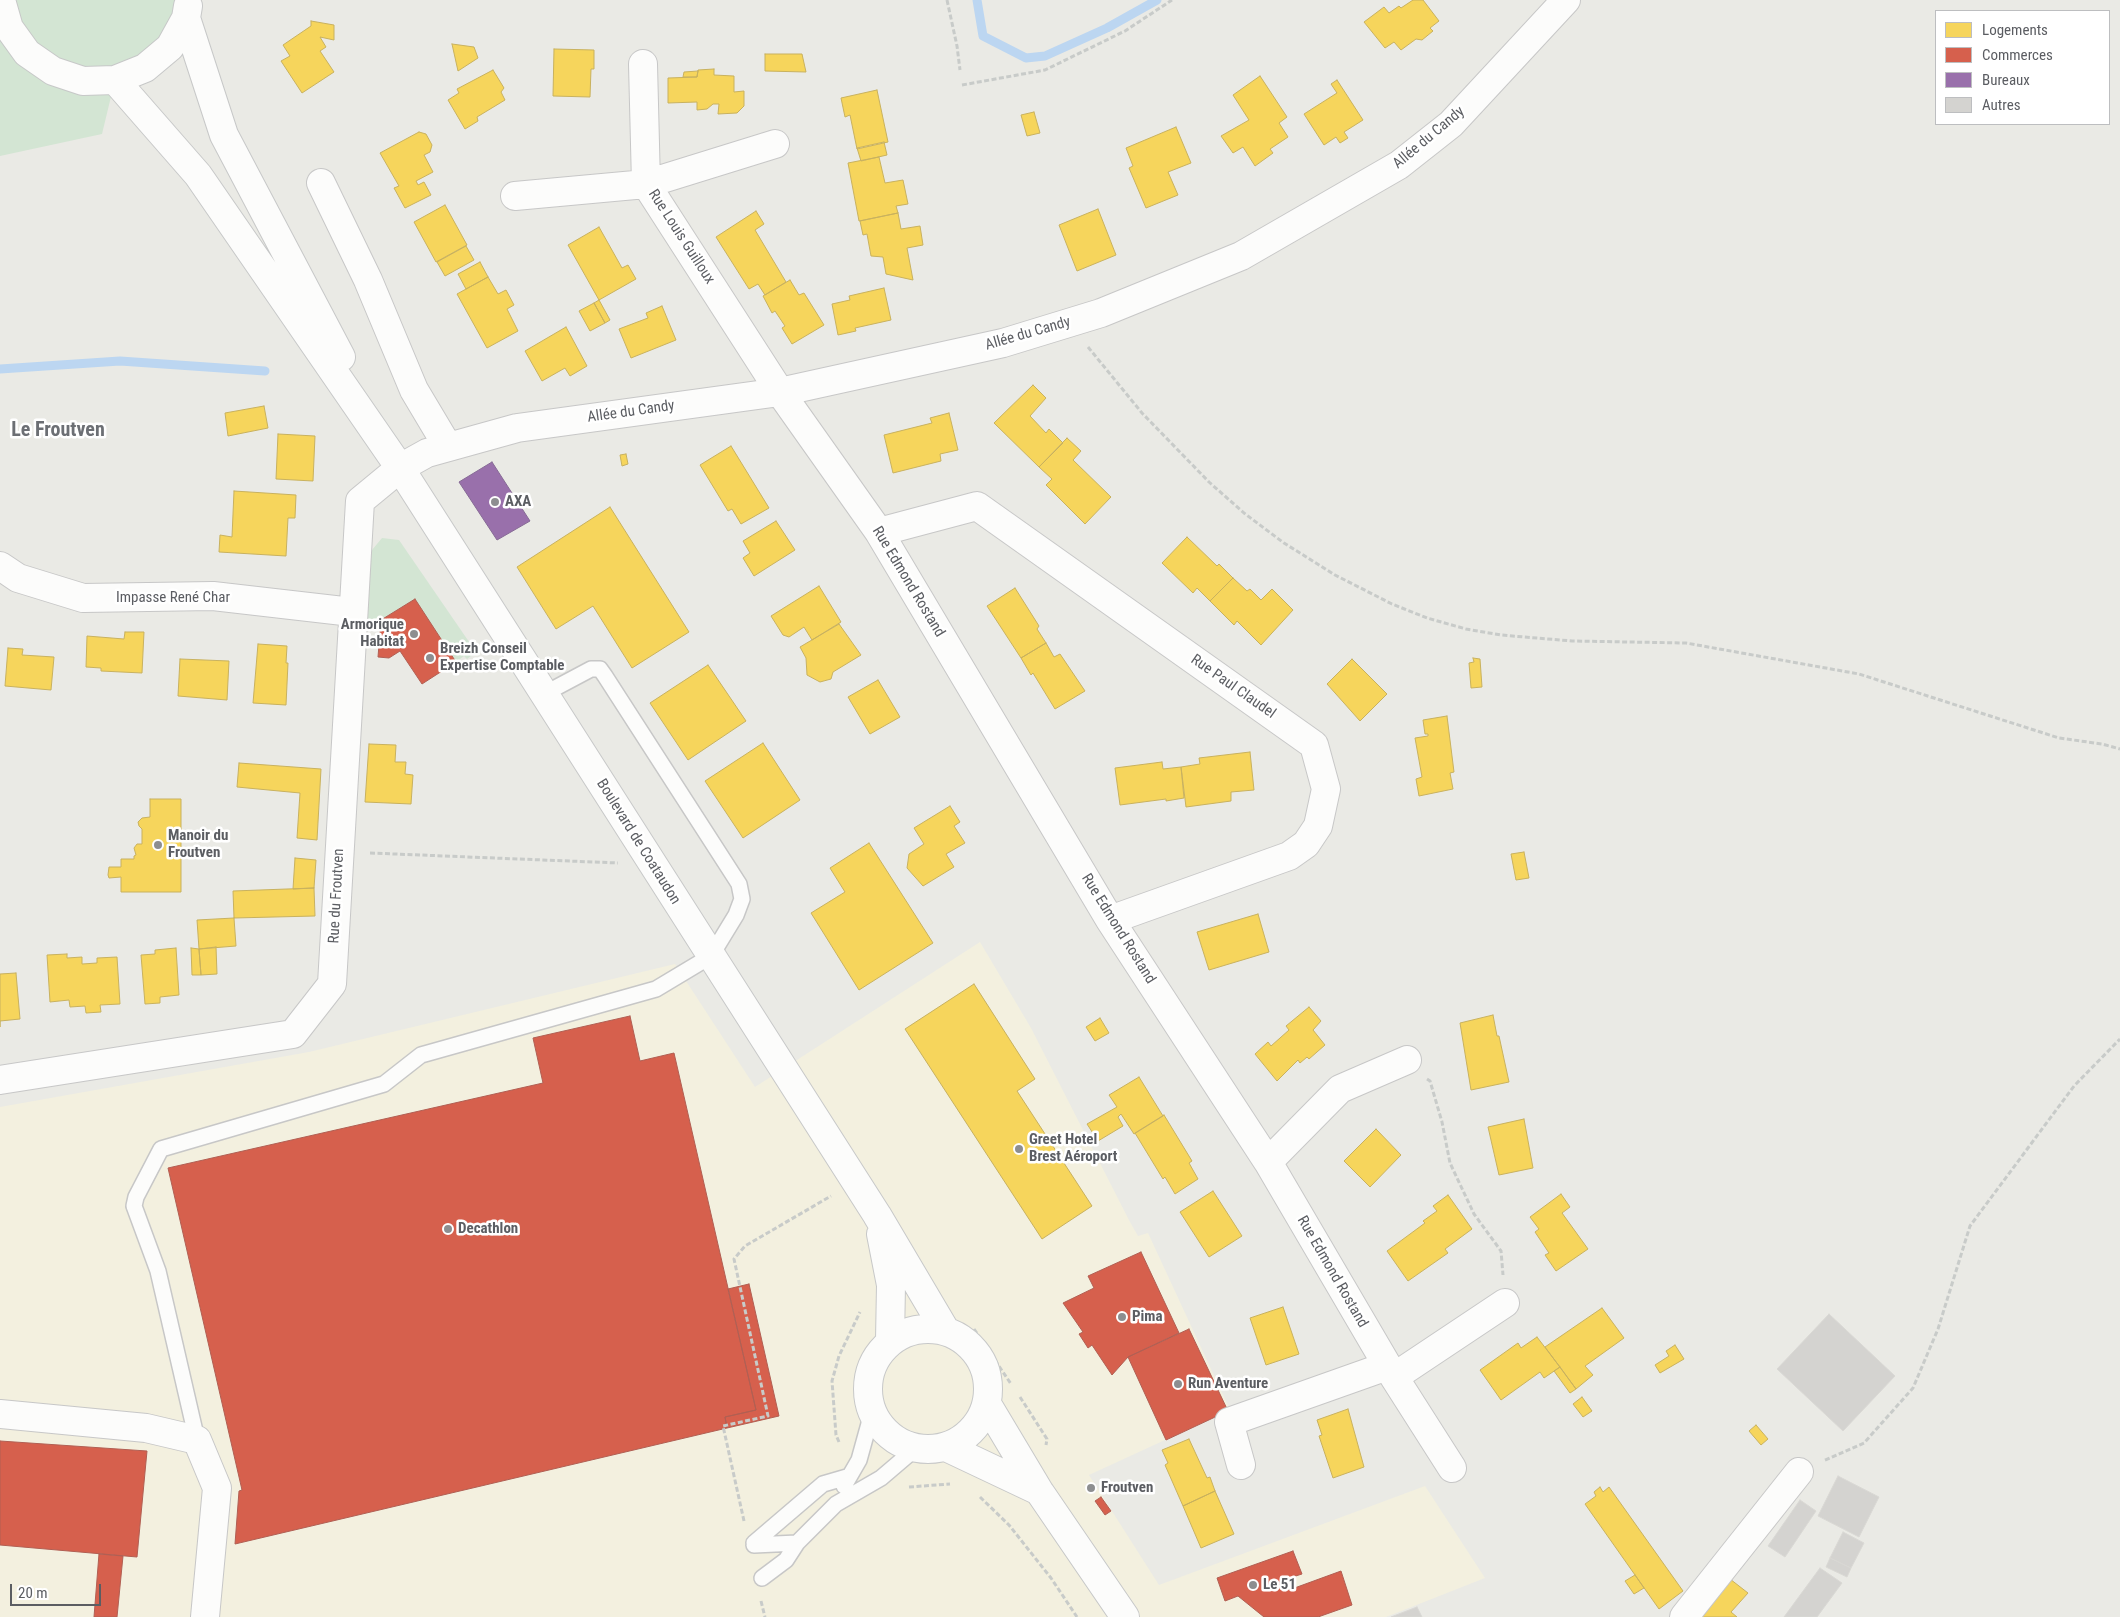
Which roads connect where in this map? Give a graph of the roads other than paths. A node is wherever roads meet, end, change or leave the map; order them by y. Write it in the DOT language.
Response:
graph roads {
  1 [pos="1,0"];
  2 [pos="1566,0"];
  3 [pos="188,9"];
  4 [pos="643,64"];
  5 [pos="115,80"];
  6 [pos="775,144"];
  7 [pos="321,183"];
  8 [pos="646,184"];
  9 [pos="515,196"];
  10 [pos="780,392"];
  11 [pos="448,447"];
  12 [pos="400,468"];
  13 [pos="879,532"];
  14 [pos="0,566"];
  15 [pos="352,612"];
  16 [pos="544,694"];
  17 [pos="1110,920"];
  18 [pos="711,956"];
  19 [pos="1407,1060"];
  20 [pos="0,1080"];
  21 [pos="1268,1162"];
  22 [pos="877,1215"];
  23 [pos="1505,1303"];
  24 [pos="945,1330"];
  25 [pos="890,1340"];
  26 [pos="1390,1371"];
  27 [pos="987,1404"];
  28 [pos="872,1413"];
  29 [pos="0,1414"];
  30 [pos="197,1440"];
  31 [pos="946,1448"];
  32 [pos="915,1449"];
  33 [pos="1241,1465"];
  34 [pos="1452,1468"];
  35 [pos="1799,1472"];
  36 [pos="847,1477"];
  37 [pos="1039,1491"];
  38 [pos="836,1504"];
  39 [pos="797,1543"];
  40 [pos="761,1585"];
  41 [pos="205,1617"];
  42 [pos="1125,1617"];
  43 [pos="1684,1617"];
  1 -- 5 [label="street"];
  2 -- 10 [label="street, Allée du Candy"];
  3 -- 5 [label="street"];
  3 -- 12 [label="street"];
  4 -- 8 [label="street, Rue Louis Guilloux"];
  5 -- 12 [label="street"];
  6 -- 8 [label="street"];
  7 -- 11 [label="street"];
  8 -- 9 [label="street"];
  8 -- 10 [label="street, Rue Louis Guilloux"];
  10 -- 11 [label="street, Allée du Candy"];
  10 -- 13 [label="street, Rue Edmond Rostand"];
  11 -- 12 [label="street, Allée du Candy"];
  12 -- 15 [label="street, Rue du Froutven"];
  12 -- 16 [label="street, Boulevard de Coataudon"];
  13 -- 17 [label="street, Rue Edmond Rostand"];
  13 -- 17 [label="street, Rue Paul Claudel"];
  14 -- 15 [label="street, Impasse René Char"];
  15 -- 20 [label="street, Rue du Froutven"];
  16 -- 18 [label="street, Boulevard de Coataudon"];
  16 -- 18 [label="lane"];
  17 -- 21 [label="street, Rue Edmond Rostand"];
  18 -- 22 [label="street, Boulevard de Coataudon"];
  18 -- 30 [label="lane"];
  19 -- 21 [label="street"];
  21 -- 26 [label="street, Rue Edmond Rostand"];
  22 -- 24 [label="street, Boulevard de Coataudon"];
  22 -- 25 [label="street, Boulevard de Coataudon"];
  23 -- 26 [label="street"];
  24 -- 25 [label="street"];
  24 -- 27 [label="street"];
  25 -- 28 [label="street"];
  26 -- 33 [label="street"];
  26 -- 34 [label="street, Rue Edmond Rostand"];
  27 -- 31 [label="street"];
  27 -- 37 [label="street"];
  28 -- 32 [label="street"];
  28 -- 36 [label="lane"];
  29 -- 30 [label="street"];
  30 -- 41 [label="street"];
  31 -- 32 [label="street"];
  31 -- 37 [label="street"];
  32 -- 38 [label="lane"];
  35 -- 43 [label="street"];
  36 -- 38 [label="lane"];
  36 -- 39 [label="lane"];
  37 -- 42 [label="street"];
  38 -- 39 [label="lane"];
  39 -- 40 [label="lane"];
}
